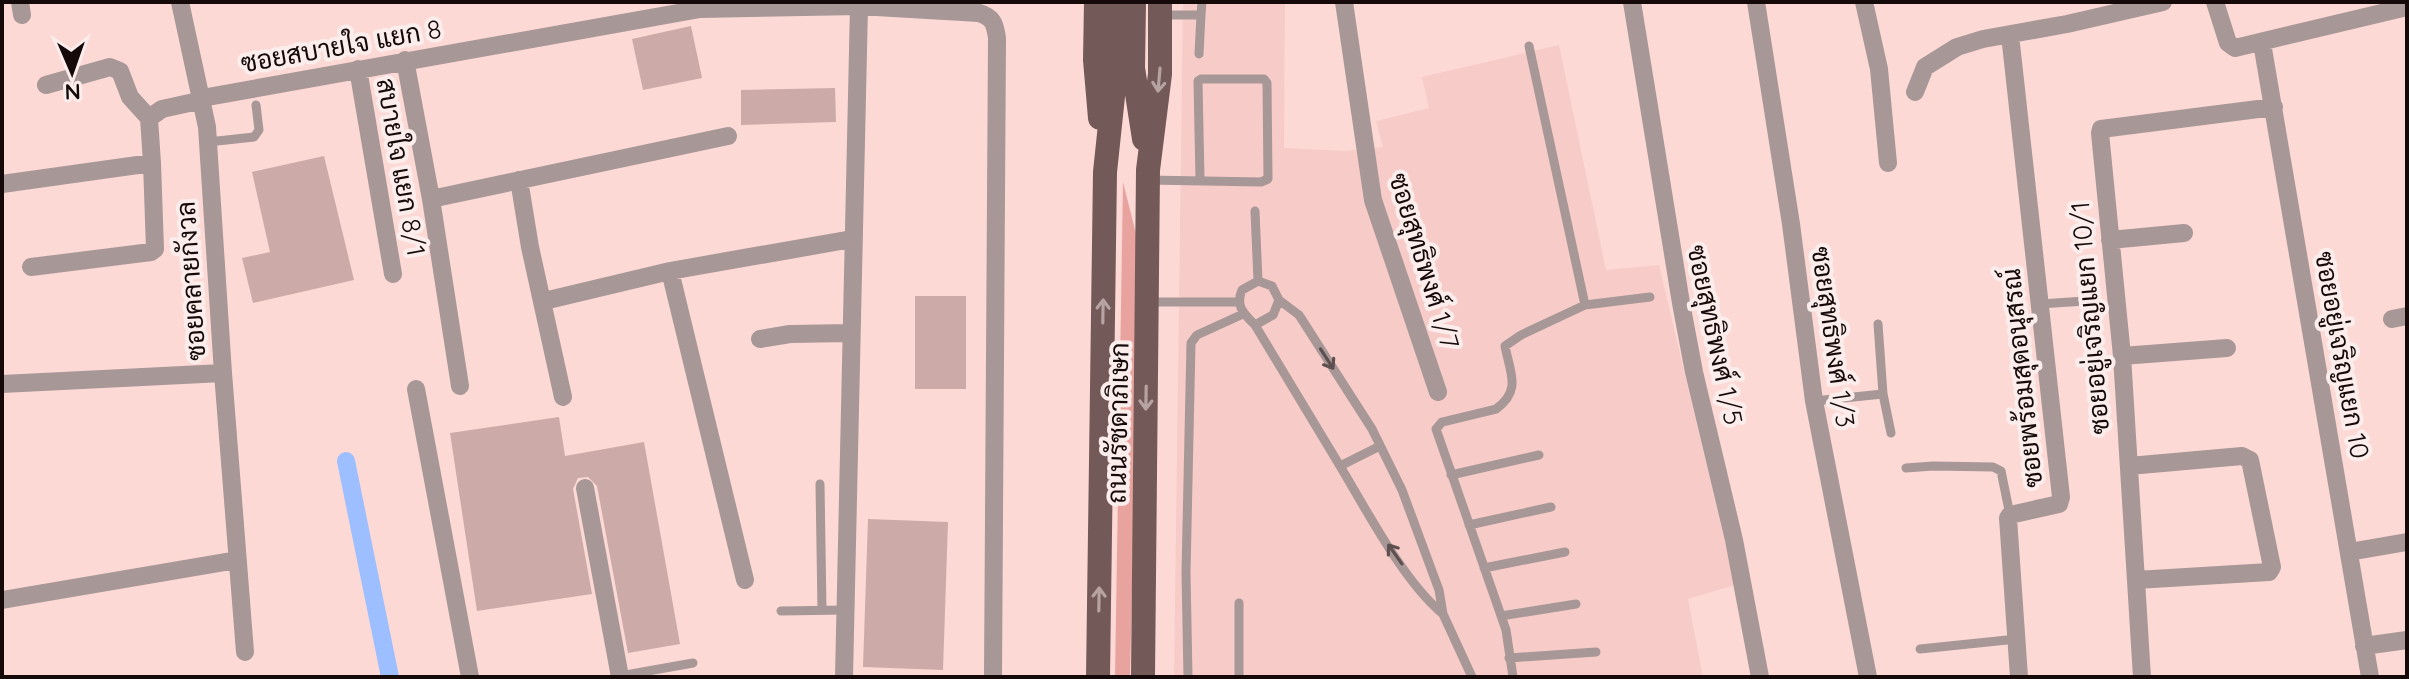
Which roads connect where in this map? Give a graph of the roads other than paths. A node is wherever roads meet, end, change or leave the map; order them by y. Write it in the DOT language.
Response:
graph roads {
  1 [pos="180,2"];
  2 [pos="1096,2"];
  3 [pos="1117,2"];
  4 [pos="1134,2"];
  5 [pos="1202,2"];
  6 [pos="1344,2"];
  7 [pos="1632,2"];
  8 [pos="1756,2"];
  9 [pos="1864,2"];
  10 [pos="2163,2"];
  11 [pos="2215,2"];
  12 [pos="859,6"];
  13 [pos="914,6"];
  14 [pos="2407,7"];
  15 [pos="2384,8"];
  16 [pos="1160,9"];
  17 [pos="1201,15"];
  18 [pos="2010,35"];
  19 [pos="2262,43"];
  20 [pos="1529,46"];
  21 [pos="1199,54"];
  22 [pos="405,60"];
  23 [pos="358,69"];
  24 [pos="46,85"];
  25 [pos="1915,92"];
  26 [pos="202,99"];
  27 [pos="256,105"];
  28 [pos="2274,107"];
  29 [pos="149,118"];
  30 [pos="728,136"];
  31 [pos="208,142"];
  32 [pos="152,163"];
  33 [pos="1888,163"];
  34 [pos="1105,172"];
  35 [pos="1148,175"];
  36 [pos="519,180"];
  37 [pos="1200,180"];
  38 [pos="2,184"];
  39 [pos="431,199"];
  40 [pos="1255,211"];
  41 [pos="2184,233"];
  42 [pos="852,239"];
  43 [pos="2110,240"];
  44 [pos="31,267"];
  45 [pos="670,271"];
  46 [pos="393,274"];
  47 [pos="1258,281"];
  48 [pos="1650,297"];
  49 [pos="1279,300"];
  50 [pos="544,301"];
  51 [pos="2085,301"];
  52 [pos="1147,302"];
  53 [pos="1239,302"];
  54 [pos="2040,304"];
  55 [pos="1585,305"];
  56 [pos="1243,314"];
  57 [pos="1878,324"];
  58 [pos="1255,325"];
  59 [pos="850,333"];
  60 [pos="760,339"];
  61 [pos="2227,348"];
  62 [pos="2122,356"];
  63 [pos="223,373"];
  64 [pos="2,384"];
  65 [pos="460,386"];
  66 [pos="416,389"];
  67 [pos="1438,392"];
  68 [pos="1883,394"];
  69 [pos="563,397"];
  70 [pos="1814,401"];
  71 [pos="1891,433"];
  72 [pos="1380,446"];
  73 [pos="1539,455"];
  74 [pos="1340,466"];
  75 [pos="2129,466"];
  76 [pos="1906,468"];
  77 [pos="1451,475"];
  78 [pos="820,484"];
  79 [pos="585,488"];
  80 [pos="1551,507"];
  81 [pos="2010,515"];
  82 [pos="1469,525"];
  83 [pos="2407,542"];
  84 [pos="1565,552"];
  85 [pos="2349,552"];
  86 [pos="237,560"];
  87 [pos="1484,568"];
  88 [pos="745,580"];
  89 [pos="2136,580"];
  90 [pos="2,600"];
  91 [pos="1239,603"];
  92 [pos="1576,604"];
  93 [pos="822,610"];
  94 [pos="846,610"];
  95 [pos="781,611"];
  96 [pos="1443,614"];
  97 [pos="1501,616"];
  98 [pos="2017,639"];
  99 [pos="2407,640"];
  100 [pos="2364,646"];
  101 [pos="1920,649"];
  102 [pos="245,652"];
  103 [pos="1596,652"];
  104 [pos="1509,658"];
  105 [pos="693,663"];
  106 [pos="620,676"];
  107 [pos="470,677"];
  108 [pos="844,677"];
  109 [pos="993,677"];
  110 [pos="1098,677"];
  111 [pos="1143,677"];
  112 [pos="1188,677"];
  113 [pos="1239,677"];
  114 [pos="1472,677"];
  115 [pos="1513,677"];
  116 [pos="1760,677"];
  117 [pos="1868,677"];
  118 [pos="2019,677"];
  119 [pos="2142,677"];
  120 [pos="2370,677"];
  1 -- 26 [label="street, ซอยคลายกังวล"];
  2 -- 34 [label="main road, ถนนรัชดาภิเษก"];
  3 -- 34 [label="main road, ถนนรัชดาภิเษก"];
  4 -- 35 [label="main road, ถนนรัชดาภิเษก"];
  5 -- 17 [label="lane"];
  6 -- 67 [label="street, ซอยสุทธิพงศ์ 1/7"];
  7 -- 116 [label="street, ซอยสุทธิพงศ์ 1/5"];
  8 -- 70 [label="street, ซอยสุทธิพงศ์ 1/3"];
  9 -- 33 [label="street"];
  10 -- 18 [label="street"];
  11 -- 19 [label="street"];
  12 -- 13 [label="street, ซอยสบายใจ แยก 8"];
  12 -- 22 [label="street, ซอยสบายใจ แยก 8"];
  12 -- 42 [label="street"];
  13 -- 109 [label="street, ซอยสบายใจ แยก 8"];
  14 -- 15 [label="street"];
  15 -- 19 [label="street"];
  16 -- 17 [label="lane"];
  16 -- 35 [label="main road, ถนนรัชดาภิเษก, one-way"];
  17 -- 21 [label="lane"];
  18 -- 25 [label="street"];
  18 -- 54 [label="street, ซอยพร้อมสุดอนุสรณ์"];
  19 -- 28 [label="street, ซอยอยู่เจริญแยก 10"];
  20 -- 55 [label="lane"];
  22 -- 23 [label="street, ซอยสบายใจ แยก 8"];
  22 -- 39 [label="street"];
  23 -- 26 [label="street, ซอยสบายใจ แยก 8"];
  23 -- 46 [label="street, สบายใจ แยก 8/1"];
  24 -- 29 [label="street"];
  26 -- 29 [label="street, ซอยสบายใจ แยก 8"];
  26 -- 31 [label="street, ซอยคลายกังวล"];
  27 -- 31 [label="lane"];
  28 -- 43 [label="street, ซอยอยู่เจริญแยก 10/1"];
  28 -- 85 [label="street, ซอยอยู่เจริญแยก 10"];
  29 -- 32 [label="street"];
  30 -- 36 [label="street"];
  31 -- 63 [label="street, ซอยคลายกังวล"];
  32 -- 38 [label="street"];
  32 -- 44 [label="street"];
  110 -- 34 [label="main road, ถนนรัชดาภิเษก, one-way"];
  35 -- 37 [label="lane"];
  35 -- 52 [label="main road, ถนนรัชดาภิเษก"];
  36 -- 39 [label="street"];
  36 -- 50 [label="street"];
  37 -- 37 [label="lane"];
  39 -- 65 [label="street"];
  40 -- 47 [label="lane"];
  41 -- 43 [label="street"];
  42 -- 45 [label="street"];
  42 -- 59 [label="street"];
  43 -- 62 [label="street, ซอยอยู่เจริญแยก 10/1"];
  45 -- 50 [label="street"];
  45 -- 88 [label="street"];
  47 -- 49 [label="lane"];
  47 -- 53 [label="lane"];
  48 -- 55 [label="lane"];
  49 -- 58 [label="lane"];
  49 -- 72 [label="lane, one-way"];
  50 -- 69 [label="street"];
  51 -- 54 [label="lane"];
  52 -- 53 [label="lane"];
  52 -- 111 [label="main road, ถนนรัชดาภิเษก, one-way"];
  53 -- 56 [label="lane"];
  54 -- 81 [label="street, ซอยพร้อมสุดอนุสรณ์"];
  55 -- 77 [label="lane"];
  56 -- 58 [label="lane"];
  56 -- 112 [label="lane"];
  57 -- 68 [label="lane"];
  58 -- 74 [label="lane"];
  59 -- 60 [label="street"];
  59 -- 94 [label="street"];
  61 -- 62 [label="street"];
  62 -- 75 [label="street, ซอยอยู่เจริญแยก 10/1"];
  63 -- 64 [label="street"];
  63 -- 86 [label="street, ซอยคลายกังวล"];
  66 -- 107 [label="street"];
  68 -- 70 [label="lane"];
  68 -- 71 [label="lane"];
  70 -- 117 [label="street, ซอยสุทธิพงศ์ 1/3"];
  72 -- 74 [label="lane"];
  72 -- 96 [label="lane"];
  73 -- 77 [label="lane"];
  96 -- 74 [label="lane, one-way"];
  75 -- 89 [label="street, ซอยอยู่เจริญแยก 10/1"];
  75 -- 89 [label="street"];
  76 -- 81 [label="lane"];
  77 -- 82 [label="lane"];
  78 -- 93 [label="lane"];
  79 -- 106 [label="street"];
  80 -- 82 [label="lane"];
  81 -- 98 [label="street, ซอยพร้อมสุดอนุสรณ์"];
  82 -- 87 [label="lane"];
  83 -- 85 [label="street"];
  84 -- 87 [label="lane"];
  85 -- 100 [label="street, ซอยอยู่เจริญแยก 10"];
  86 -- 90 [label="street"];
  86 -- 102 [label="street, ซอยคลายกังวล"];
  87 -- 97 [label="lane"];
  89 -- 119 [label="street, ซอยอยู่เจริญแยก 10/1"];
  91 -- 113 [label="lane"];
  92 -- 97 [label="lane"];
  93 -- 94 [label="lane"];
  93 -- 95 [label="lane"];
  94 -- 108 [label="street"];
  96 -- 114 [label="lane"];
  97 -- 104 [label="lane"];
  98 -- 101 [label="lane"];
  98 -- 118 [label="street, ซอยพร้อมสุดอนุสรณ์"];
  99 -- 100 [label="street"];
  100 -- 120 [label="street, ซอยอยู่เจริญแยก 10"];
  103 -- 104 [label="lane"];
  104 -- 115 [label="lane"];
  105 -- 106 [label="lane"];
}
